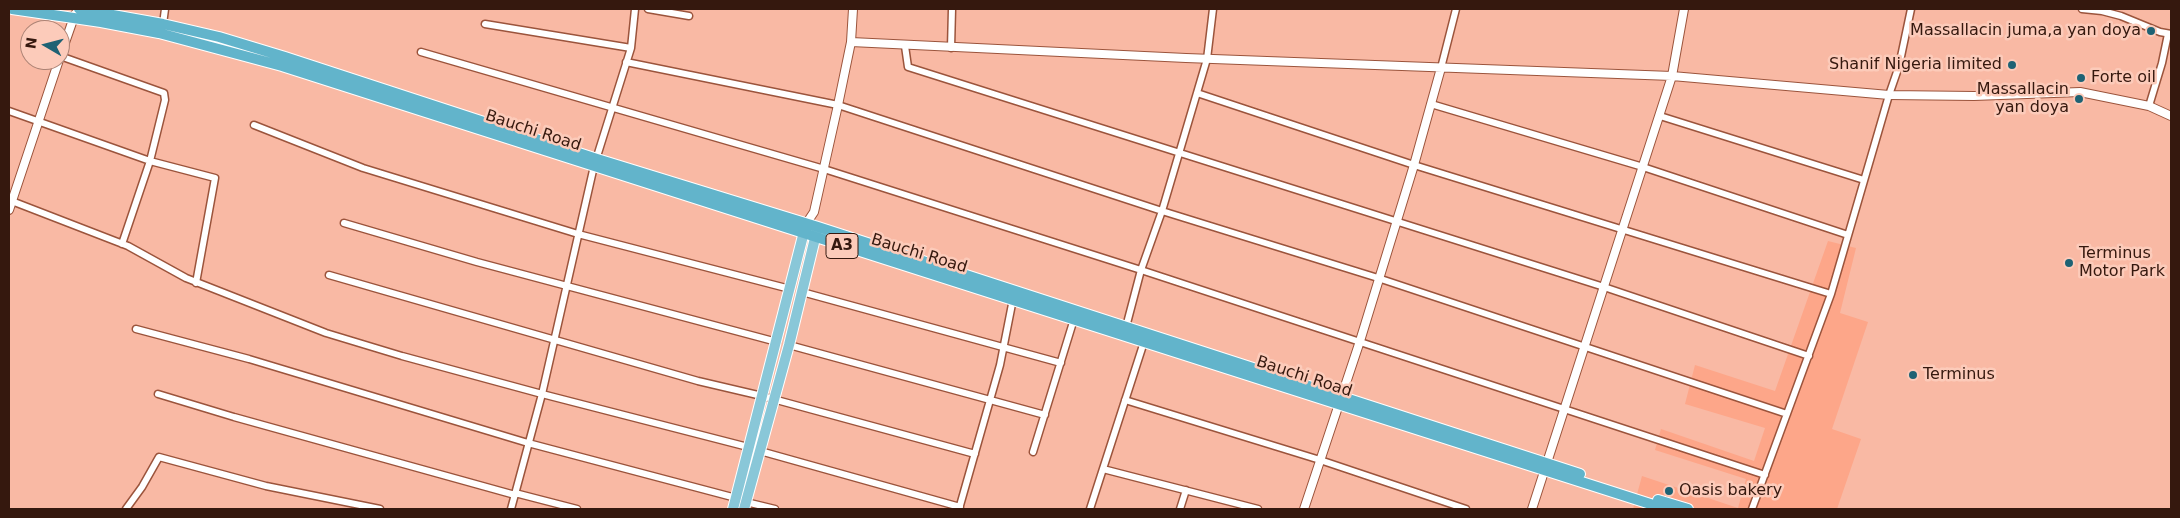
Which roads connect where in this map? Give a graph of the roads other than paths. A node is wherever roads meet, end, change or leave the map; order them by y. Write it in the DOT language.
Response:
graph roads {
  1 [pos="12,9"];
  2 [pos="165,9"];
  3 [pos="636,9"];
  4 [pos="648,9"];
  5 [pos="853,9"];
  6 [pos="952,9"];
  7 [pos="1213,9"];
  8 [pos="1456,9"];
  9 [pos="1684,9"];
  10 [pos="1911,9"];
  11 [pos="2082,9"];
  12 [pos="77,12"];
  13 [pos="689,16"];
  14 [pos="163,24"];
  15 [pos="485,24"];
  16 [pos="70,31"];
  17 [pos="2170,34"];
  18 [pos="851,42"];
  19 [pos="905,46"];
  20 [pos="631,48"];
  21 [pos="951,48"];
  22 [pos="421,52"];
  23 [pos="1208,59"];
  24 [pos="70,61"];
  25 [pos="626,62"];
  26 [pos="1441,68"];
  27 [pos="56,70"];
  28 [pos="1672,76"];
  29 [pos="1198,93"];
  30 [pos="1889,95"];
  31 [pos="1431,104"];
  32 [pos="838,105"];
  33 [pos="2149,106"];
  34 [pos="612,108"];
  35 [pos="9,111"];
  36 [pos="1660,116"];
  37 [pos="2171,116"];
  38 [pos="38,122"];
  39 [pos="254,126"];
  40 [pos="1180,152"];
  41 [pos="150,161"];
  42 [pos="595,162"];
  43 [pos="1414,165"];
  44 [pos="1643,167"];
  45 [pos="824,169"];
  46 [pos="1864,180"];
  47 [pos="10,200"];
  48 [pos="9,210"];
  49 [pos="1162,211"];
  50 [pos="814,212"];
  51 [pos="1396,221"];
  52 [pos="344,223"];
  53 [pos="805,229"];
  54 [pos="1623,229"];
  55 [pos="816,232"];
  56 [pos="578,234"];
  57 [pos="1848,235"];
  58 [pos="122,244"];
  59 [pos="1141,270"];
  60 [pos="329,275"];
  61 [pos="1378,278"];
  62 [pos="196,283"];
  63 [pos="566,285"];
  64 [pos="1604,287"];
  65 [pos="790,288"];
  66 [pos="802,292"];
  67 [pos="1831,294"];
  68 [pos="1013,299"];
  69 [pos="1074,319"];
  70 [pos="1126,326"];
  71 [pos="136,330"];
  72 [pos="554,341"];
  73 [pos="1360,341"];
  74 [pos="777,342"];
  75 [pos="1144,342"];
  76 [pos="789,345"];
  77 [pos="1585,346"];
  78 [pos="1004,347"];
  79 [pos="1809,356"];
  80 [pos="1061,363"];
  81 [pos="158,394"];
  82 [pos="542,394"];
  83 [pos="762,396"];
  84 [pos="774,399"];
  85 [pos="991,400"];
  86 [pos="1126,400"];
  87 [pos="1340,401"];
  88 [pos="1565,408"];
  89 [pos="1787,414"];
  90 [pos="1045,415"];
  91 [pos="528,443"];
  92 [pos="748,447"];
  93 [pos="760,451"];
  94 [pos="1033,452"];
  95 [pos="975,454"];
  96 [pos="1320,460"];
  97 [pos="1546,467"];
  98 [pos="1103,469"];
  99 [pos="1765,475"];
  100 [pos="1186,490"];
  101 [pos="515,494"];
  102 [pos="742,503"];
  103 [pos="959,508"];
  104 [pos="126,509"];
  105 [pos="380,509"];
  106 [pos="511,509"];
  107 [pos="577,509"];
  108 [pos="733,509"];
  109 [pos="775,509"];
  110 [pos="1090,509"];
  111 [pos="1180,509"];
  112 [pos="1258,509"];
  113 [pos="1304,509"];
  114 [pos="1466,509"];
  115 [pos="1532,509"];
  116 [pos="1666,509"];
  117 [pos="1688,509"];
  118 [pos="1752,509"];
  1 -- 12 [label="highway, Bauchi Road / A3"];
  2 -- 14 [label="street"];
  3 -- 20 [label="street"];
  4 -- 13 [label="street"];
  5 -- 18 [label="street"];
  6 -- 21 [label="street"];
  7 -- 23 [label="street"];
  8 -- 26 [label="street"];
  9 -- 28 [label="street"];
  10 -- 30 [label="street"];
  11 -- 17 [label="street"];
  12 -- 14 [label="highway, Bauchi Road / A3"];
  12 -- 16 [label="street"];
  12 -- 42 [label="highway, Bauchi Road / A3"];
  14 -- 42 [label="highway, Bauchi Road / A3"];
  15 -- 20 [label="street"];
  17 -- 33 [label="street"];
  18 -- 19 [label="street"];
  18 -- 32 [label="street"];
  19 -- 21 [label="street"];
  19 -- 40 [label="street"];
  20 -- 25 [label="street"];
  21 -- 23 [label="street"];
  22 -- 34 [label="street"];
  23 -- 26 [label="street"];
  23 -- 29 [label="street"];
  24 -- 41 [label="street"];
  25 -- 32 [label="street"];
  25 -- 34 [label="street"];
  26 -- 28 [label="street"];
  26 -- 31 [label="street"];
  27 -- 38 [label="street"];
  28 -- 30 [label="street"];
  28 -- 36 [label="street"];
  29 -- 40 [label="street"];
  29 -- 43 [label="street"];
  30 -- 33 [label="street"];
  30 -- 46 [label="street"];
  31 -- 43 [label="street"];
  31 -- 44 [label="street"];
  32 -- 45 [label="street"];
  32 -- 49 [label="street"];
  33 -- 37 [label="street"];
  34 -- 42 [label="street"];
  34 -- 45 [label="street"];
  35 -- 38 [label="street"];
  36 -- 44 [label="street"];
  36 -- 46 [label="street"];
  38 -- 41 [label="street"];
  38 -- 47 [label="street"];
  39 -- 56 [label="street"];
  40 -- 49 [label="street"];
  40 -- 51 [label="street"];
  41 -- 58 [label="street"];
  41 -- 62 [label="street"];
  42 -- 53 [label="highway, Bauchi Road / A3"];
  42 -- 56 [label="street"];
  43 -- 51 [label="street"];
  43 -- 54 [label="street"];
  44 -- 54 [label="street"];
  44 -- 57 [label="street"];
  45 -- 50 [label="street"];
  45 -- 59 [label="street"];
  46 -- 57 [label="street"];
  47 -- 48 [label="street"];
  47 -- 58 [label="street"];
  49 -- 59 [label="street"];
  49 -- 61 [label="street"];
  50 -- 53 [label="street"];
  50 -- 55 [label="street"];
  51 -- 61 [label="street"];
  51 -- 64 [label="street"];
  52 -- 63 [label="street"];
  53 -- 55 [label="highway, Bauchi Road / A3"];
  53 -- 65 [label="main road"];
  54 -- 64 [label="street"];
  54 -- 67 [label="street"];
  55 -- 66 [label="main road"];
  55 -- 68 [label="highway, Bauchi Road / A3"];
  55 -- 70 [label="highway, Bauchi Road / A3"];
  56 -- 63 [label="street"];
  56 -- 65 [label="street"];
  57 -- 67 [label="street"];
  58 -- 62 [label="street"];
  59 -- 70 [label="street"];
  59 -- 73 [label="street"];
  60 -- 72 [label="street"];
  61 -- 73 [label="street"];
  61 -- 77 [label="street"];
  62 -- 82 [label="street"];
  63 -- 72 [label="street"];
  63 -- 74 [label="street"];
  64 -- 77 [label="street"];
  64 -- 79 [label="street"];
  65 -- 74 [label="main road"];
  66 -- 76 [label="main road"];
  66 -- 78 [label="street"];
  67 -- 79 [label="street"];
  68 -- 69 [label="highway, Bauchi Road / A3"];
  68 -- 78 [label="street"];
  69 -- 75 [label="highway, Bauchi Road / A3"];
  69 -- 80 [label="street"];
  70 -- 87 [label="highway, Bauchi Road / A3"];
  71 -- 91 [label="street"];
  72 -- 82 [label="street"];
  72 -- 83 [label="street"];
  73 -- 87 [label="street"];
  73 -- 88 [label="street"];
  74 -- 83 [label="main road"];
  75 -- 86 [label="street"];
  75 -- 87 [label="highway, Bauchi Road / A3"];
  76 -- 84 [label="main road"];
  76 -- 85 [label="street"];
  77 -- 88 [label="street"];
  77 -- 89 [label="street"];
  78 -- 80 [label="street"];
  78 -- 85 [label="street"];
  79 -- 89 [label="street"];
  80 -- 90 [label="street"];
  81 -- 101 [label="street"];
  82 -- 91 [label="street"];
  82 -- 92 [label="street"];
  83 -- 84 [label="street"];
  83 -- 92 [label="main road"];
  84 -- 93 [label="main road"];
  84 -- 95 [label="street"];
  85 -- 90 [label="street"];
  85 -- 95 [label="street"];
  86 -- 96 [label="street"];
  86 -- 98 [label="street"];
  87 -- 96 [label="street"];
  87 -- 97 [label="highway, Bauchi Road / A3"];
  88 -- 97 [label="street"];
  88 -- 99 [label="street"];
  89 -- 99 [label="street"];
  90 -- 94 [label="street"];
  91 -- 101 [label="street"];
  91 -- 102 [label="street"];
  92 -- 102 [label="main road"];
  93 -- 102 [label="main road"];
  93 -- 103 [label="street"];
  95 -- 103 [label="street"];
  96 -- 113 [label="street"];
  96 -- 114 [label="street"];
  97 -- 115 [label="street"];
  97 -- 116 [label="highway, Bauchi Road / A3"];
  97 -- 117 [label="highway, Bauchi Road / A3"];
  98 -- 100 [label="street"];
  98 -- 110 [label="street"];
  99 -- 118 [label="street"];
  100 -- 111 [label="street"];
  100 -- 112 [label="street"];
  101 -- 106 [label="street"];
  101 -- 107 [label="street"];
  102 -- 108 [label="main road"];
  102 -- 109 [label="street"];
  104 -- 105 [label="street"];
}
